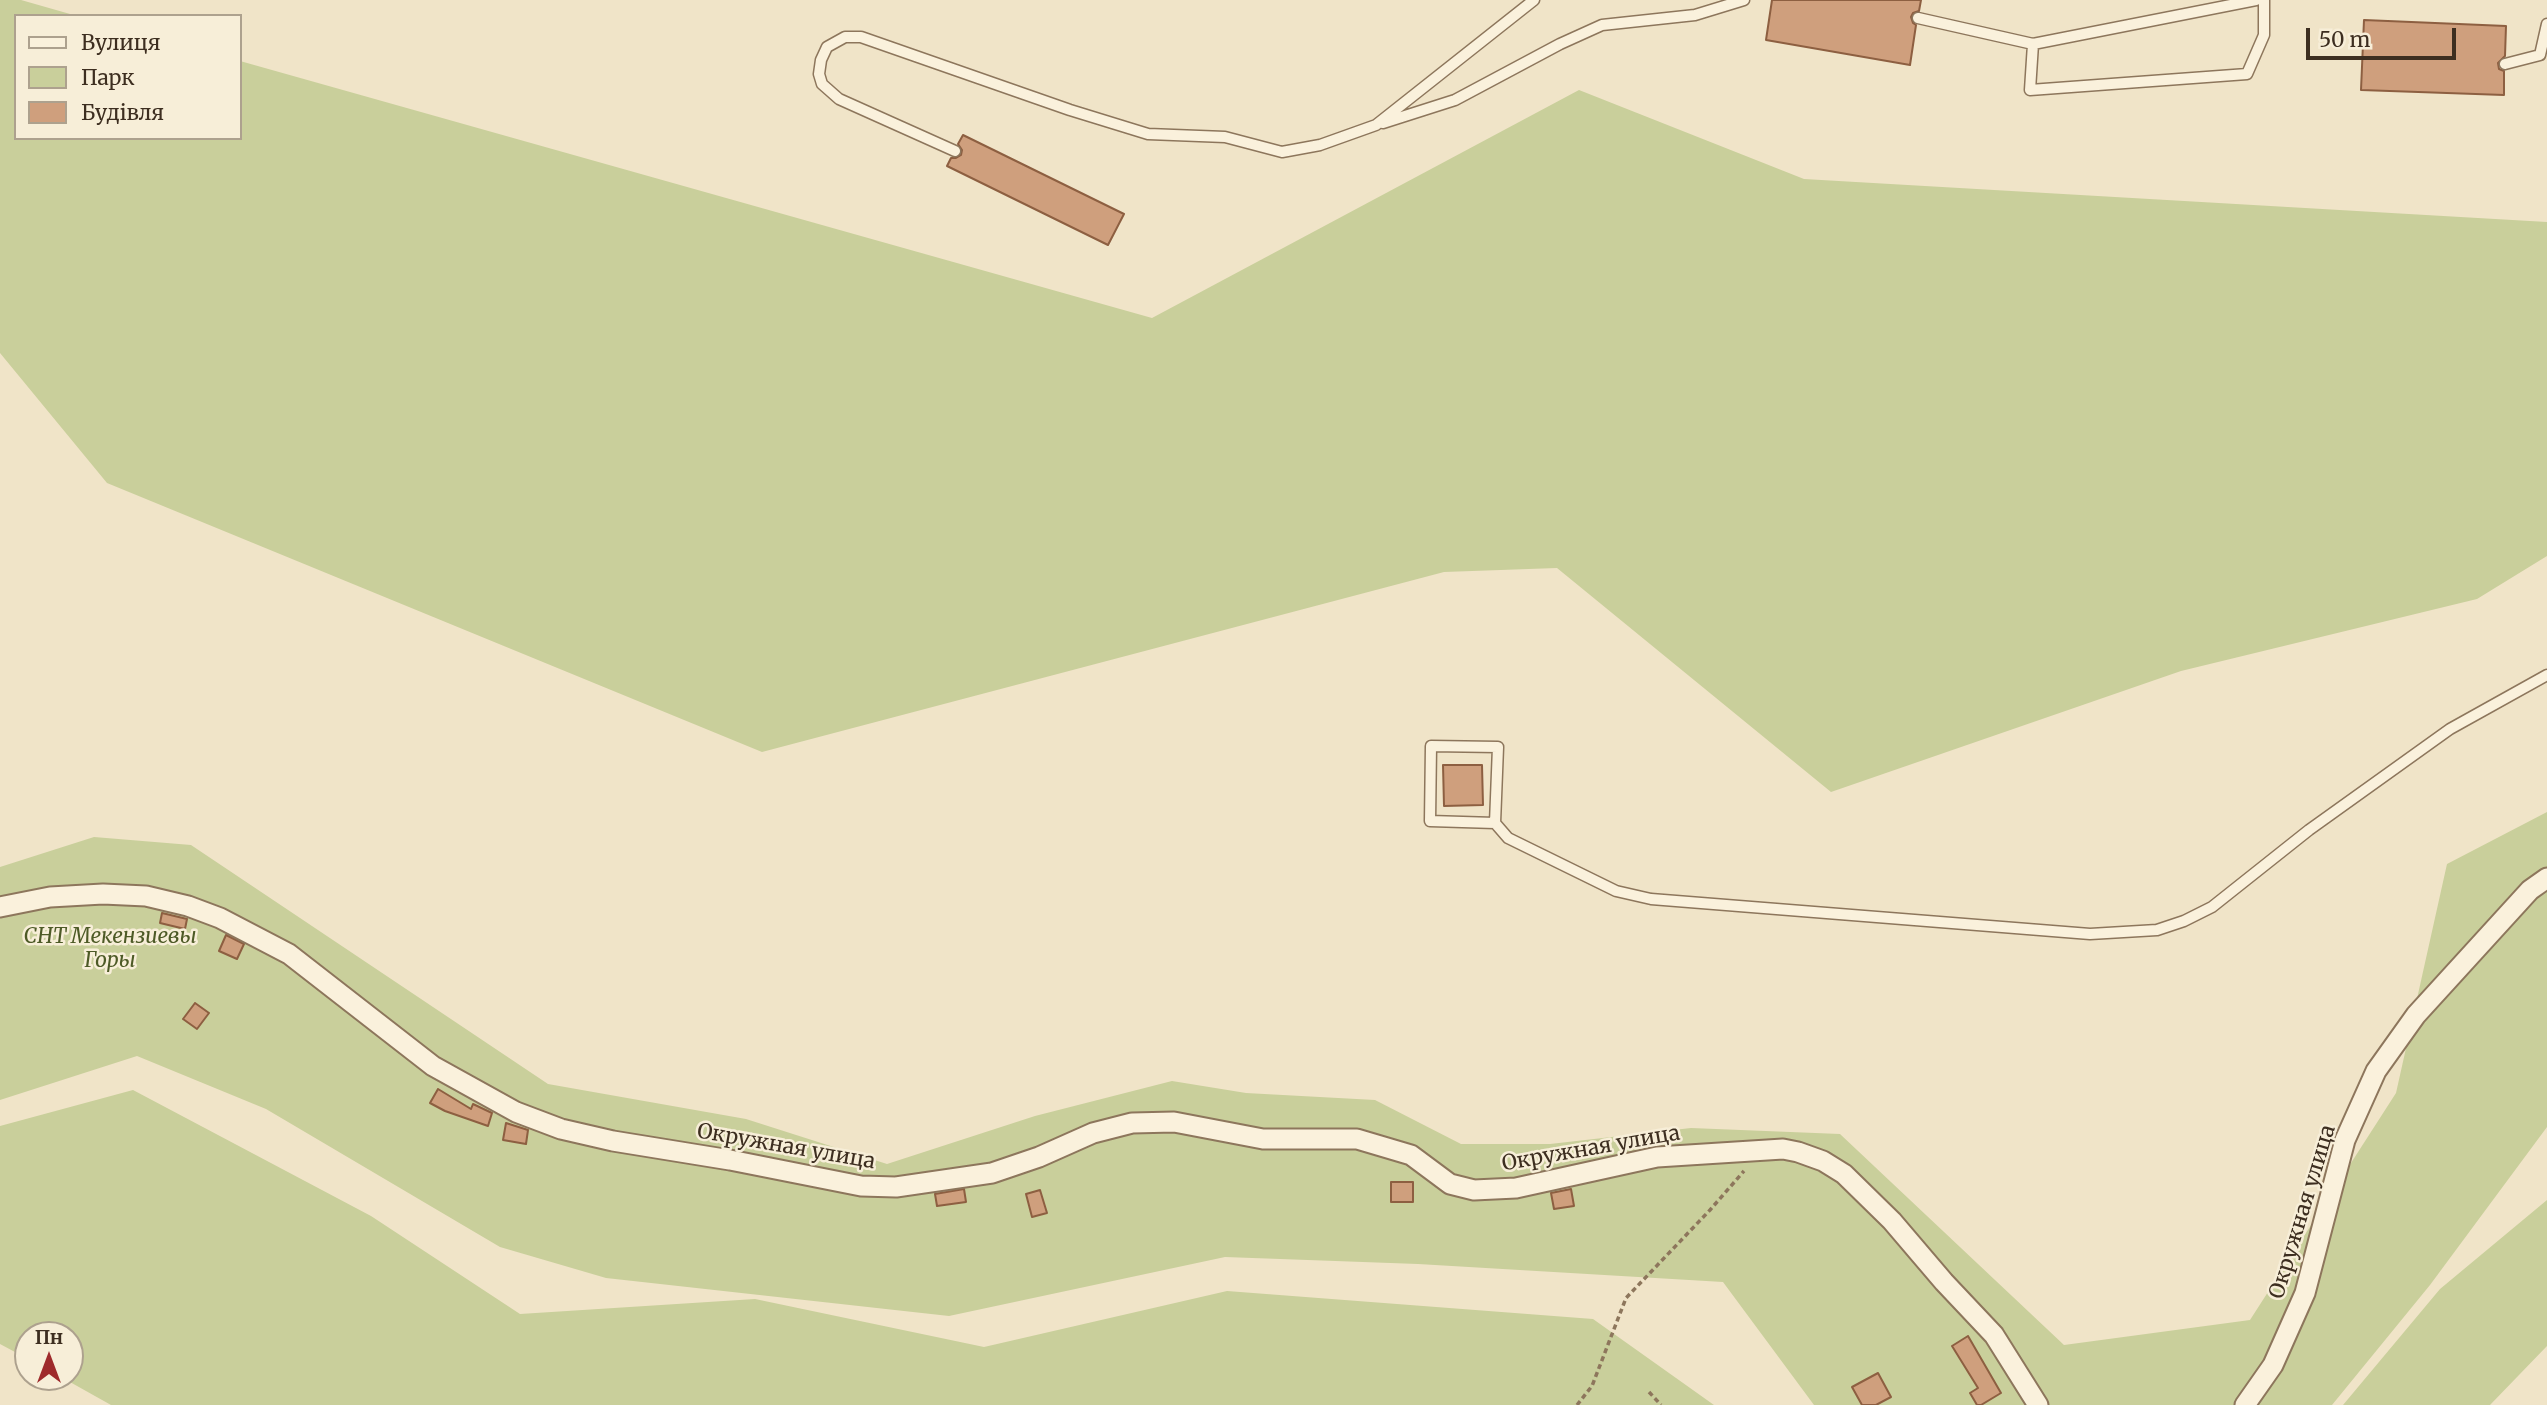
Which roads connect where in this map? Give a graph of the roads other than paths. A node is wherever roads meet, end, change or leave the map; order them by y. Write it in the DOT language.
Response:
graph roads {
  1 [pos="1534,0"];
  2 [pos="1744,0"];
  3 [pos="2209,0"];
  4 [pos="2256,0"];
  5 [pos="2264,0"];
  6 [pos="2222,7"];
  7 [pos="1918,19"];
  8 [pos="2547,24"];
  9 [pos="2033,44"];
  10 [pos="2505,64"];
  11 [pos="1376,125"];
  12 [pos="955,150"];
  13 [pos="2547,675"];
  14 [pos="1495,823"];
  15 [pos="2547,878"];
  16 [pos="0,907"];
  17 [pos="2038,1405"];
  18 [pos="2245,1405"];
  1 -- 11 [label="lane"];
  2 -- 11 [label="lane"];
  3 -- 6 [label="lane"];
  4 -- 6 [label="lane"];
  5 -- 9 [label="lane"];
  6 -- 9 [label="lane"];
  7 -- 9 [label="lane"];
  8 -- 10 [label="lane"];
  11 -- 12 [label="lane"];
  13 -- 14 [label="lane"];
  14 -- 14 [label="lane"];
  15 -- 18 [label="street, Окружная улица"];
  16 -- 17 [label="street, Окружная улица"];
}
